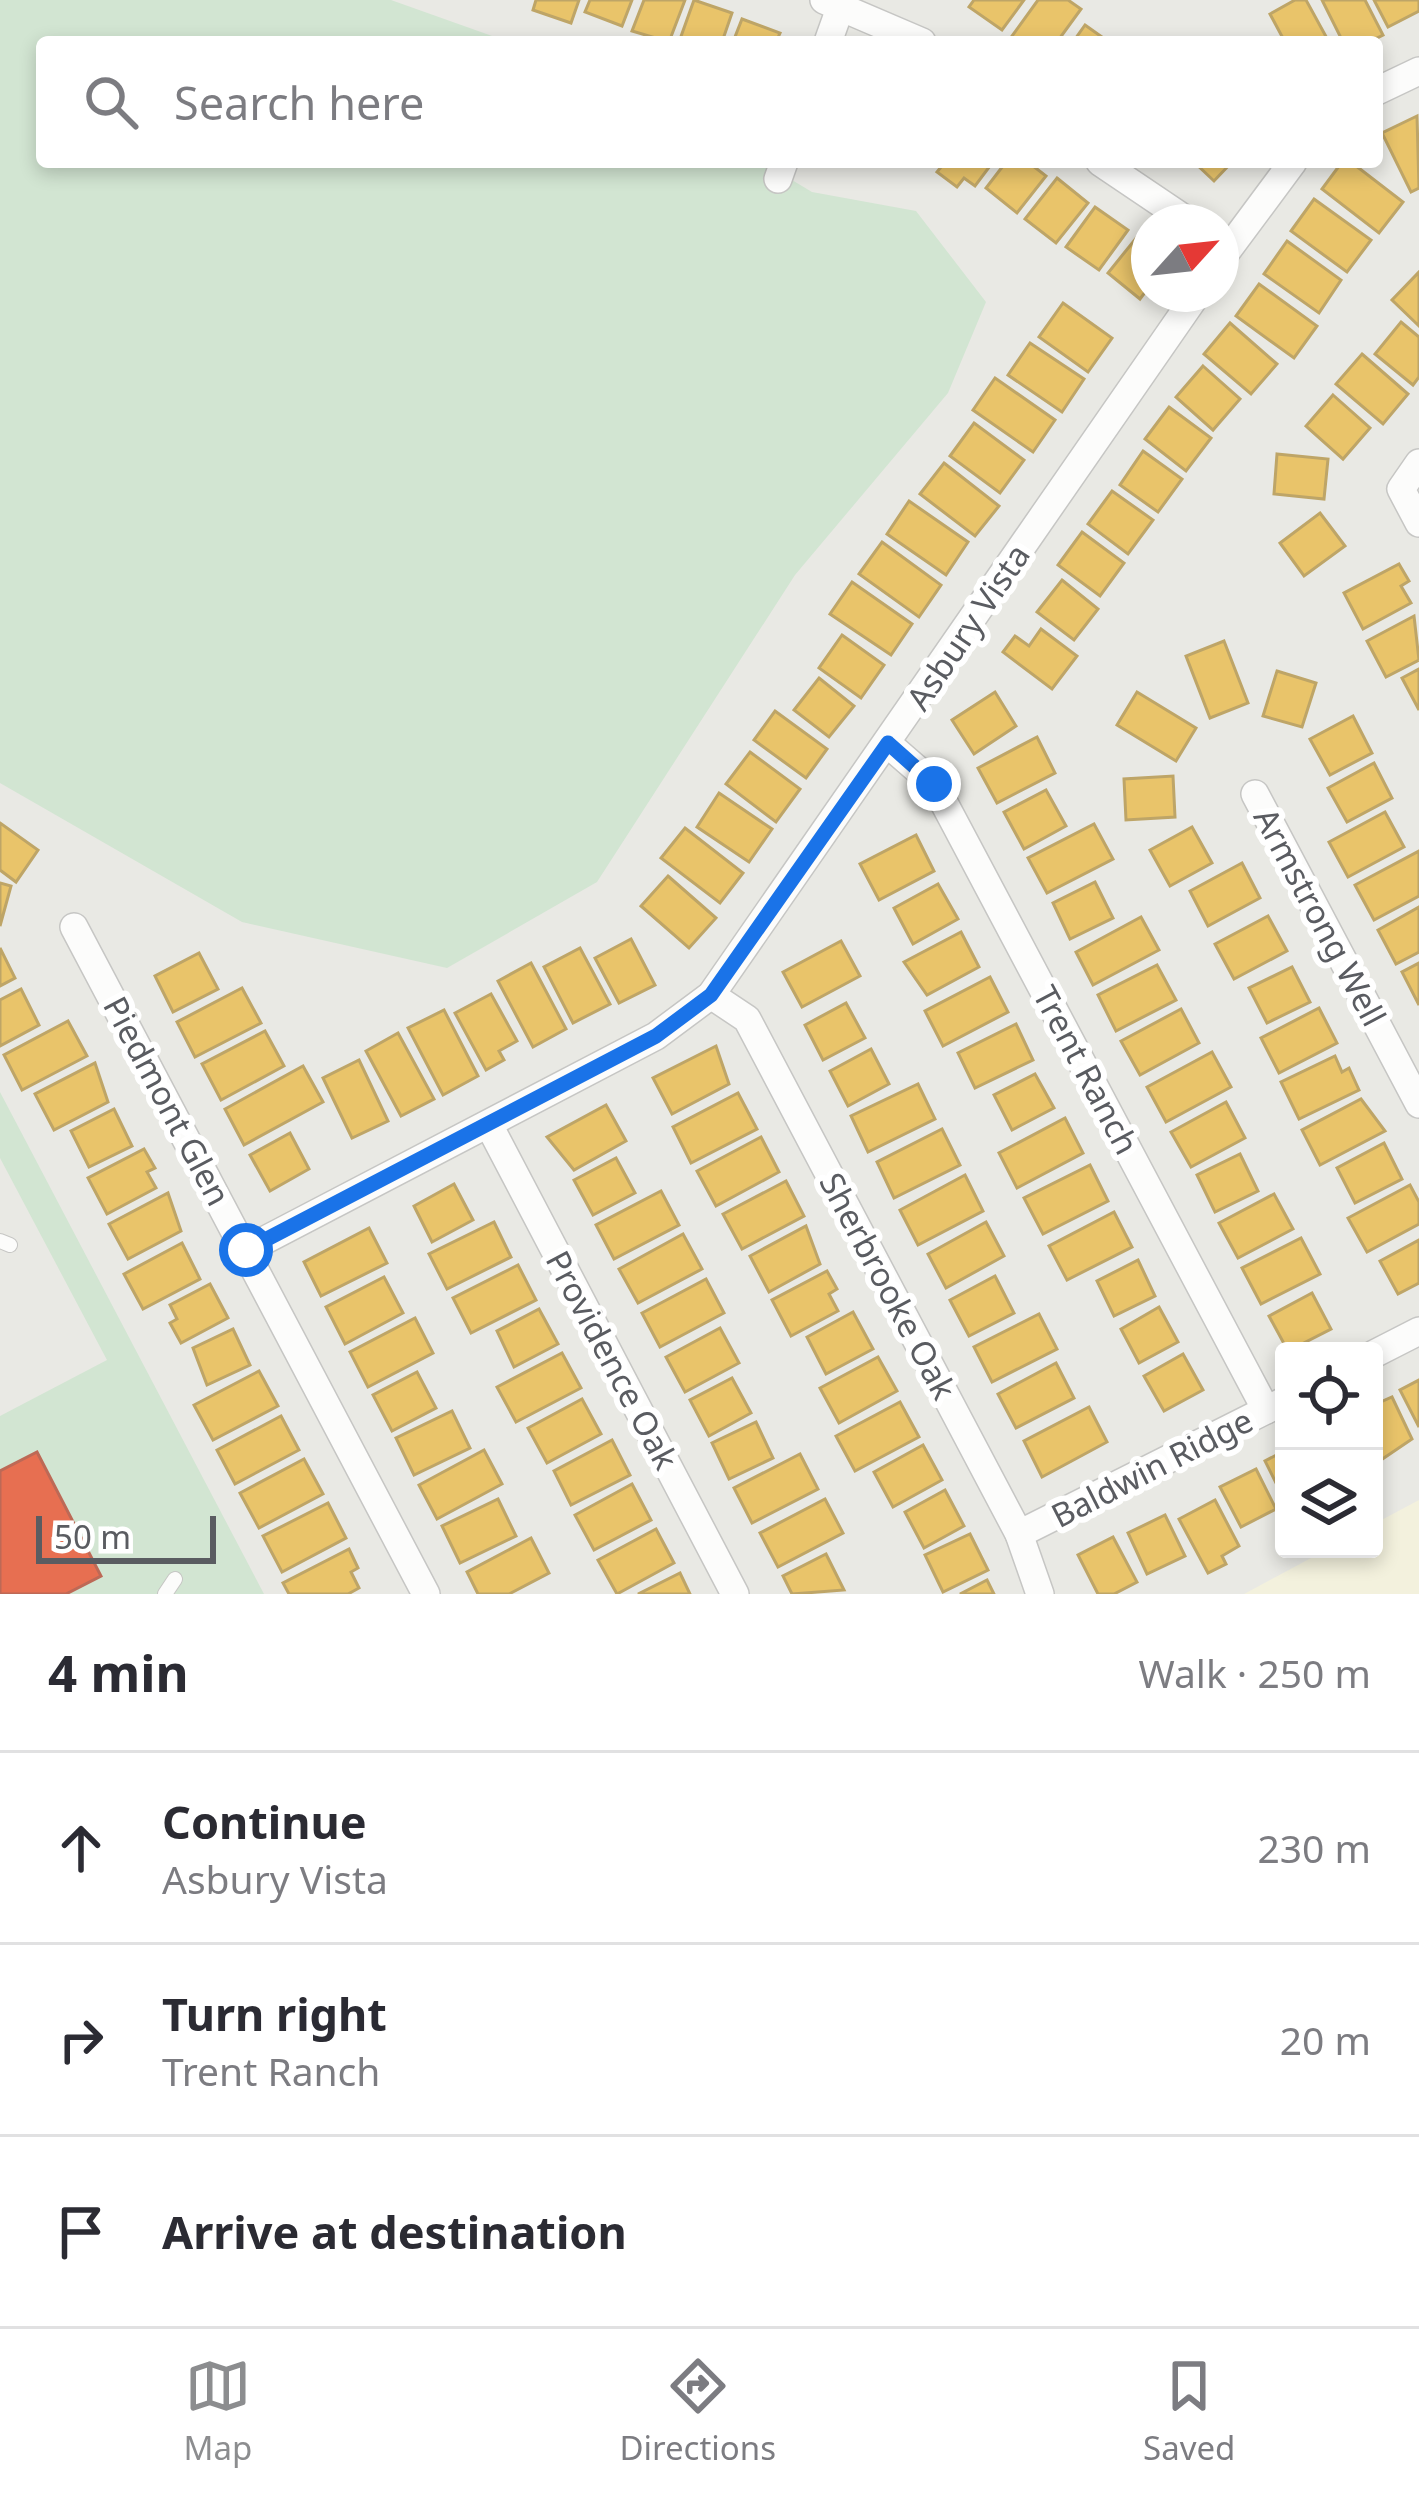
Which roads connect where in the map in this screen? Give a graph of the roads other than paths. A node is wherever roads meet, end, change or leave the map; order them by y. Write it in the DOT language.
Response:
graph roads {
  1 [pos="836,2"];
  2 [pos="829,36"];
  3 [pos="909,36"];
  4 [pos="1419,71"];
  5 [pos="1383,88"];
  6 [pos="1109,168"];
  7 [pos="1288,168"];
  8 [pos="1162,204"];
  9 [pos="1239,231"];
  10 [pos="1185,312"];
  11 [pos="1419,463"];
  12 [pos="1419,523"];
  13 [pos="888,743"];
  14 [pos="1255,794"];
  15 [pos="74,928"];
  16 [pos="711,995"];
  17 [pos="1419,1104"];
  18 [pos="489,1125"];
  19 [pos="246,1250"];
  20 [pos="1419,1331"];
  21 [pos="1383,1349"];
  22 [pos="1275,1405"];
  23 [pos="1019,1534"];
  24 [pos="176,1579"];
  25 [pos="165,1594"];
  26 [pos="426,1594"];
  27 [pos="735,1594"];
  28 [pos="1040,1594"];
  1 -- 2 [label="street"];
  1 -- 3 [label="street"];
  4 -- 5 [label="street"];
  6 -- 8 [label="street"];
  7 -- 9 [label="street"];
  10 -- 13 [label="street, Asbury Vista"];
  11 -- 12 [label="street"];
  13 -- 16 [label="street, Asbury Vista"];
  13 -- 22 [label="street, Trent Ranch"];
  14 -- 17 [label="street, Armstrong Well"];
  15 -- 19 [label="street, Piedmont Glen"];
  16 -- 18 [label="street, Asbury Vista"];
  16 -- 23 [label="street, Sherbrooke Oak"];
  18 -- 19 [label="street, Asbury Vista"];
  18 -- 27 [label="street, Providence Oak"];
  19 -- 26 [label="street, Piedmont Glen"];
  20 -- 21 [label="street"];
  22 -- 23 [label="street, Baldwin Ridge"];
  23 -- 28 [label="street, Sherbrooke Oak"];
  24 -- 25 [label="lane"];
}
